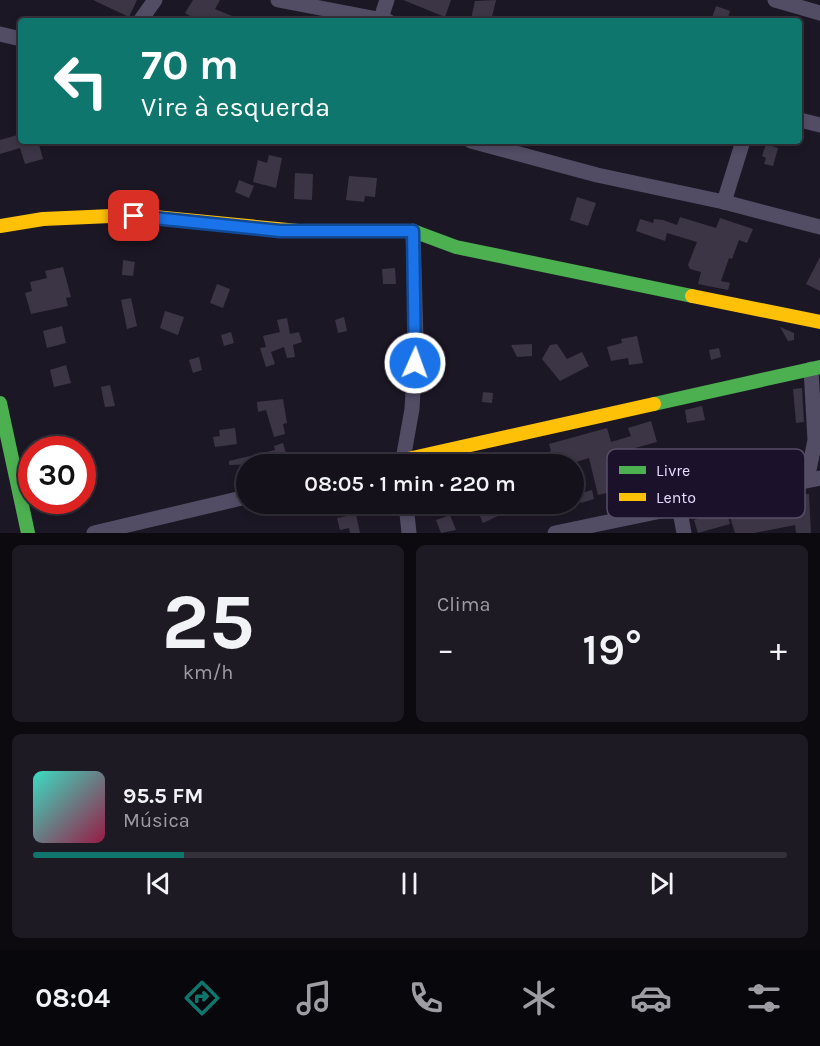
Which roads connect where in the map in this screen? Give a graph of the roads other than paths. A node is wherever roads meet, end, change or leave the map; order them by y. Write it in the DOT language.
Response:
graph roads {
  1 [pos="155,0"];
  2 [pos="278,0"];
  3 [pos="387,0"];
  4 [pos="775,0"];
  5 [pos="812,8"];
  6 [pos="142,18"];
  7 [pos="372,18"];
  8 [pos="383,18"];
  9 [pos="797,18"];
  10 [pos="0,34"];
  11 [pos="18,38"];
  12 [pos="802,120"];
  13 [pos="820,125"];
  14 [pos="482,144"];
  15 [pos="742,144"];
  16 [pos="724,202"];
  17 [pos="0,226"];
  18 [pos="820,227"];
  19 [pos="0,231"];
  20 [pos="413,231"];
  21 [pos="0,242"];
  22 [pos="820,322"];
  23 [pos="815,368"];
  24 [pos="0,403"];
  25 [pos="404,454"];
  26 [pos="441,454"];
  27 [pos="814,479"];
  28 [pos="236,499"];
  29 [pos="407,514"];
  30 [pos="624,518"];
  31 [pos="681,518"];
  32 [pos="28,533"];
  33 [pos="94,533"];
  34 [pos="409,533"];
  35 [pos="555,533"];
  36 [pos="684,533"];
  1 -- 6 [label="street"];
  2 -- 7 [label="street"];
  3 -- 8 [label="street"];
  4 -- 5 [label="street"];
  5 -- 9 [label="street"];
  10 -- 11 [label="street"];
  12 -- 13 [label="street"];
  14 -- 16 [label="street"];
  15 -- 16 [label="street"];
  16 -- 18 [label="street"];
  17 -- 20 [label="street"];
  19 -- 21 [label="street"];
  20 -- 22 [label="street"];
  20 -- 25 [label="street"];
  23 -- 26 [label="street"];
  23 -- 27 [label="street"];
  24 -- 32 [label="street"];
  28 -- 33 [label="street"];
  29 -- 34 [label="street"];
  30 -- 35 [label="street"];
  31 -- 36 [label="street"];
}
